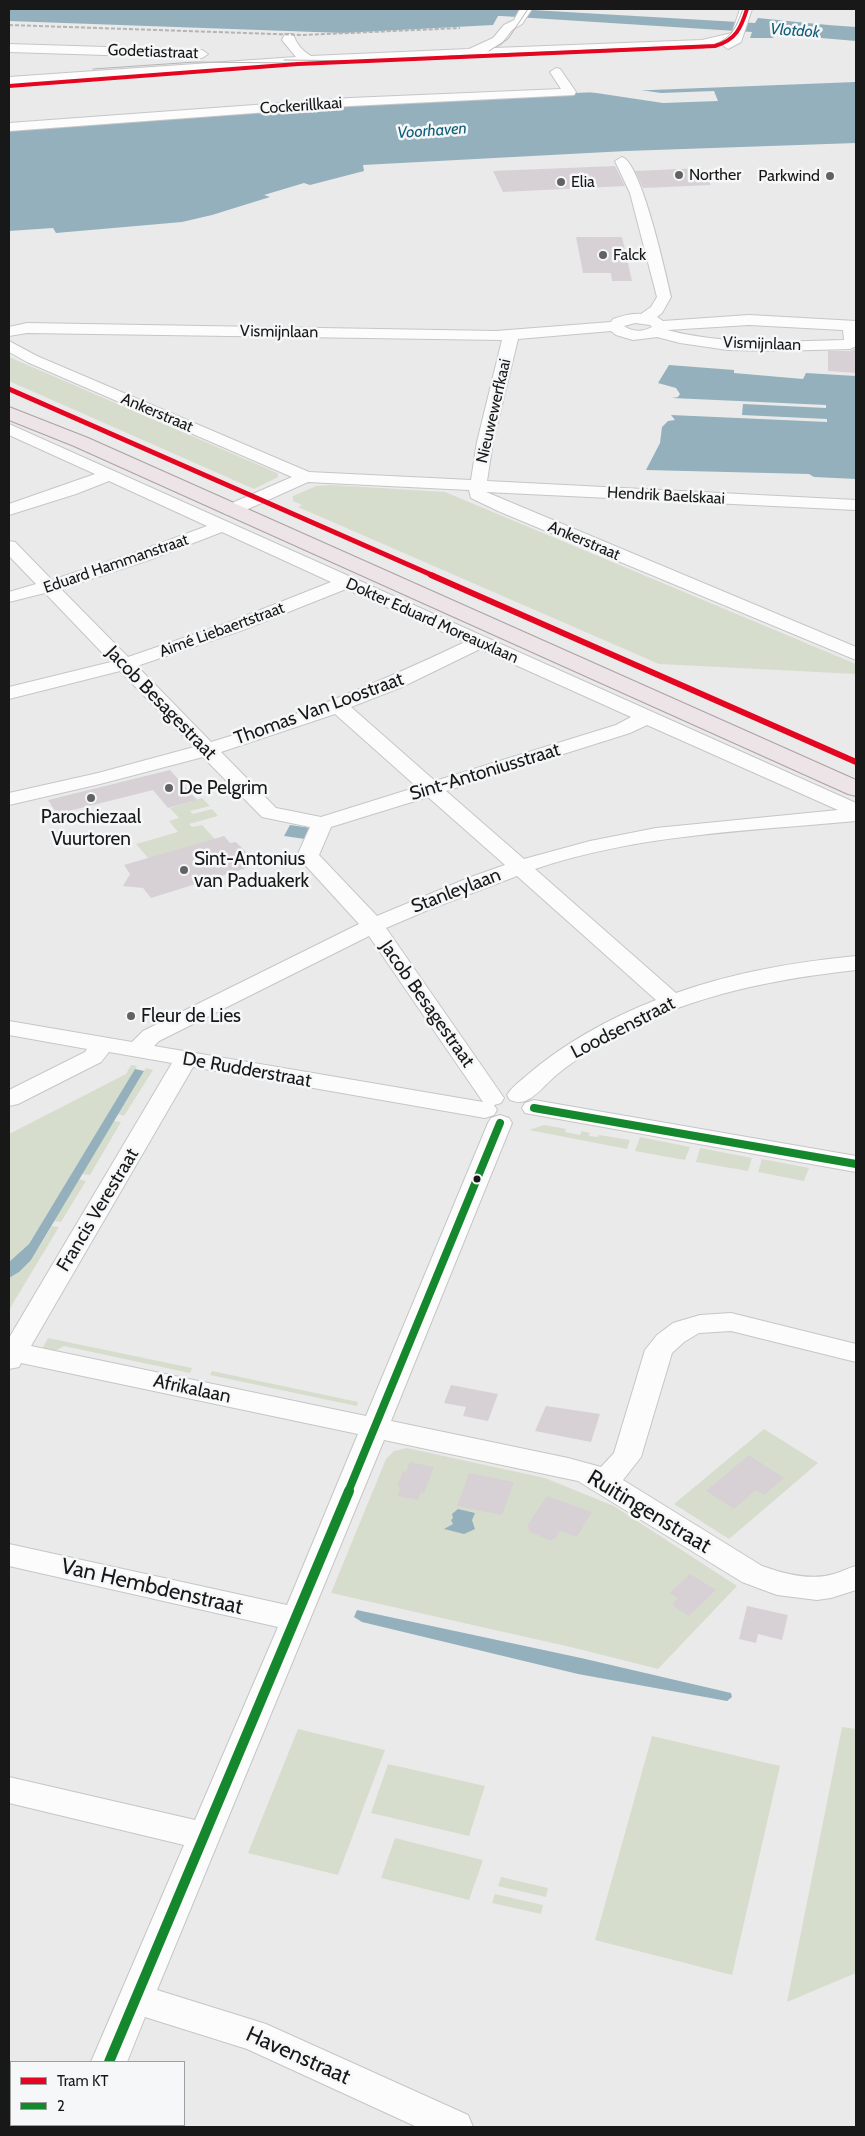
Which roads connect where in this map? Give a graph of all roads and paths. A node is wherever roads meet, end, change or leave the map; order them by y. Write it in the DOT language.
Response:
graph roads {
  1 [pos="746,9"];
  2 [pos="519,25"];
  3 [pos="289,36"];
  4 [pos="9,48"];
  5 [pos="501,51"];
  6 [pos="458,53"];
  7 [pos="303,56"];
  8 [pos="556,72"];
  9 [pos="9,81"];
  10 [pos="9,127"];
  11 [pos="622,161"];
  12 [pos="646,318"];
  13 [pos="853,325"];
  14 [pos="659,328"];
  15 [pos="618,329"];
  16 [pos="9,331"];
  17 [pos="511,335"];
  18 [pos="853,344"];
  19 [pos="9,346"];
  20 [pos="9,401"];
  21 [pos="9,413"];
  22 [pos="9,428"];
  23 [pos="110,474"];
  24 [pos="306,477"];
  25 [pos="476,486"];
  26 [pos="856,505"];
  27 [pos="9,510"];
  28 [pos="233,513"];
  29 [pos="9,546"];
  30 [pos="346,582"];
  31 [pos="48,588"];
  32 [pos="9,597"];
  33 [pos="480,642"];
  34 [pos="856,654"];
  35 [pos="124,664"];
  36 [pos="9,693"];
  37 [pos="338,706"];
  38 [pos="645,718"];
  39 [pos="208,749"];
  40 [pos="856,772"];
  41 [pos="432,789"];
  42 [pos="856,789"];
  43 [pos="9,799"];
  44 [pos="852,806"];
  45 [pos="322,823"];
  46 [pos="519,866"];
  47 [pos="373,925"];
  48 [pos="856,963"];
  49 [pos="672,1001"];
  50 [pos="9,1028"];
  51 [pos="102,1044"];
  52 [pos="137,1050"];
  53 [pos="186,1059"];
  54 [pos="9,1099"];
  55 [pos="526,1101"];
  56 [pos="492,1110"];
  57 [pos="856,1164"];
  58 [pos="856,1353"];
  59 [pos="10,1354"];
  60 [pos="376,1426"];
  61 [pos="604,1482"];
  62 [pos="9,1555"];
  63 [pos="856,1577"];
  64 [pos="296,1619"];
  65 [pos="9,1790"];
  66 [pos="204,1836"];
  67 [pos="136,1999"];
  68 [pos="109,2061"];
  69 [pos="454,2127"];
  1 -- 5 [label="street"];
  2 -- 5 [label="street"];
  2 -- 6 [label="street"];
  3 -- 7 [label="street"];
  4 -- 7 [label="street, Godetiastraat"];
  5 -- 6 [label="street"];
  6 -- 7 [label="street"];
  7 -- 9 [label="street"];
  8 -- 10 [label="street, Cockerillkaai"];
  11 -- 12 [label="street"];
  12 -- 14 [label="street"];
  12 -- 15 [label="street"];
  13 -- 14 [label="street, Vismijnlaan"];
  13 -- 18 [label="street, Vismijnlaan"];
  14 -- 15 [label="street"];
  14 -- 18 [label="street, Vismijnlaan"];
  15 -- 17 [label="street, Vismijnlaan"];
  16 -- 17 [label="street, Vismijnlaan"];
  17 -- 25 [label="street, Nieuwewerfkaai"];
  19 -- 24 [label="street, Ankerstraat"];
  20 -- 28 [label="main road, Dokter Eduard Moreauxlaan"];
  21 -- 28 [label="main road, Dokter Eduard Moreauxlaan"];
  22 -- 23 [label="street, Dokter Eduard Moreauxlaan"];
  23 -- 27 [label="street"];
  23 -- 28 [label="street, Dokter Eduard Moreauxlaan"];
  24 -- 25 [label="street, Ankerstraat"];
  24 -- 28 [label="street, Ankerstraat"];
  25 -- 26 [label="street, Hendrik Baelskaai"];
  25 -- 34 [label="street, Ankerstraat"];
  28 -- 30 [label="street, Dokter Eduard Moreauxlaan"];
  28 -- 31 [label="street, Eduard Hammanstraat"];
  28 -- 40 [label="main road, Dokter Eduard Moreauxlaan"];
  28 -- 42 [label="main road, Dokter Eduard Moreauxlaan"];
  29 -- 31 [label="street, Jacob Besagestraat"];
  30 -- 33 [label="street, Dokter Eduard Moreauxlaan"];
  30 -- 35 [label="street, Aimé Liebaertstraat"];
  31 -- 32 [label="street, Eduard Hammanstraat"];
  31 -- 35 [label="street, Jacob Besagestraat"];
  33 -- 37 [label="street, Thomas Van Loostraat"];
  33 -- 38 [label="street, Dokter Eduard Moreauxlaan"];
  35 -- 36 [label="street, Aimé Liebaertstraat"];
  35 -- 39 [label="street, Jacob Besagestraat"];
  37 -- 39 [label="street, Thomas Van Loostraat"];
  37 -- 41 [label="street"];
  38 -- 41 [label="street, Sint-Antoniusstraat"];
  38 -- 44 [label="street, Dokter Eduard Moreauxlaan"];
  39 -- 43 [label="street, Thomas Van Loostraat"];
  39 -- 45 [label="street, Jacob Besagestraat"];
  41 -- 45 [label="street, Sint-Antoniusstraat"];
  41 -- 46 [label="street"];
  44 -- 46 [label="street, Stanleylaan"];
  45 -- 47 [label="street, Jacob Besagestraat"];
  46 -- 47 [label="street, Stanleylaan"];
  46 -- 49 [label="street"];
  47 -- 52 [label="street, Stanleylaan"];
  47 -- 56 [label="street, Jacob Besagestraat"];
  48 -- 49 [label="street, Loodsenstraat"];
  49 -- 55 [label="street, Loodsenstraat"];
  50 -- 51 [label="street, De Rudderstraat"];
  51 -- 52 [label="street, De Rudderstraat"];
  51 -- 54 [label="street"];
  52 -- 53 [label="street, De Rudderstraat"];
  53 -- 56 [label="street, De Rudderstraat"];
  53 -- 59 [label="street, Francis Verestraat"];
  55 -- 56 [label="street, Loodsenstraat"];
  55 -- 57 [label="street"];
  56 -- 60 [label="street"];
  58 -- 61 [label="street"];
  59 -- 60 [label="street, Afrikalaan"];
  60 -- 61 [label="street, Ruitingenstraat"];
  60 -- 64 [label="street"];
  61 -- 63 [label="street, Ruitingenstraat"];
  62 -- 64 [label="street, Van Hembdenstraat"];
  64 -- 66 [label="street"];
  65 -- 66 [label="street"];
  66 -- 67 [label="street"];
  67 -- 68 [label="street"];
  67 -- 69 [label="street, Havenstraat"];
}
